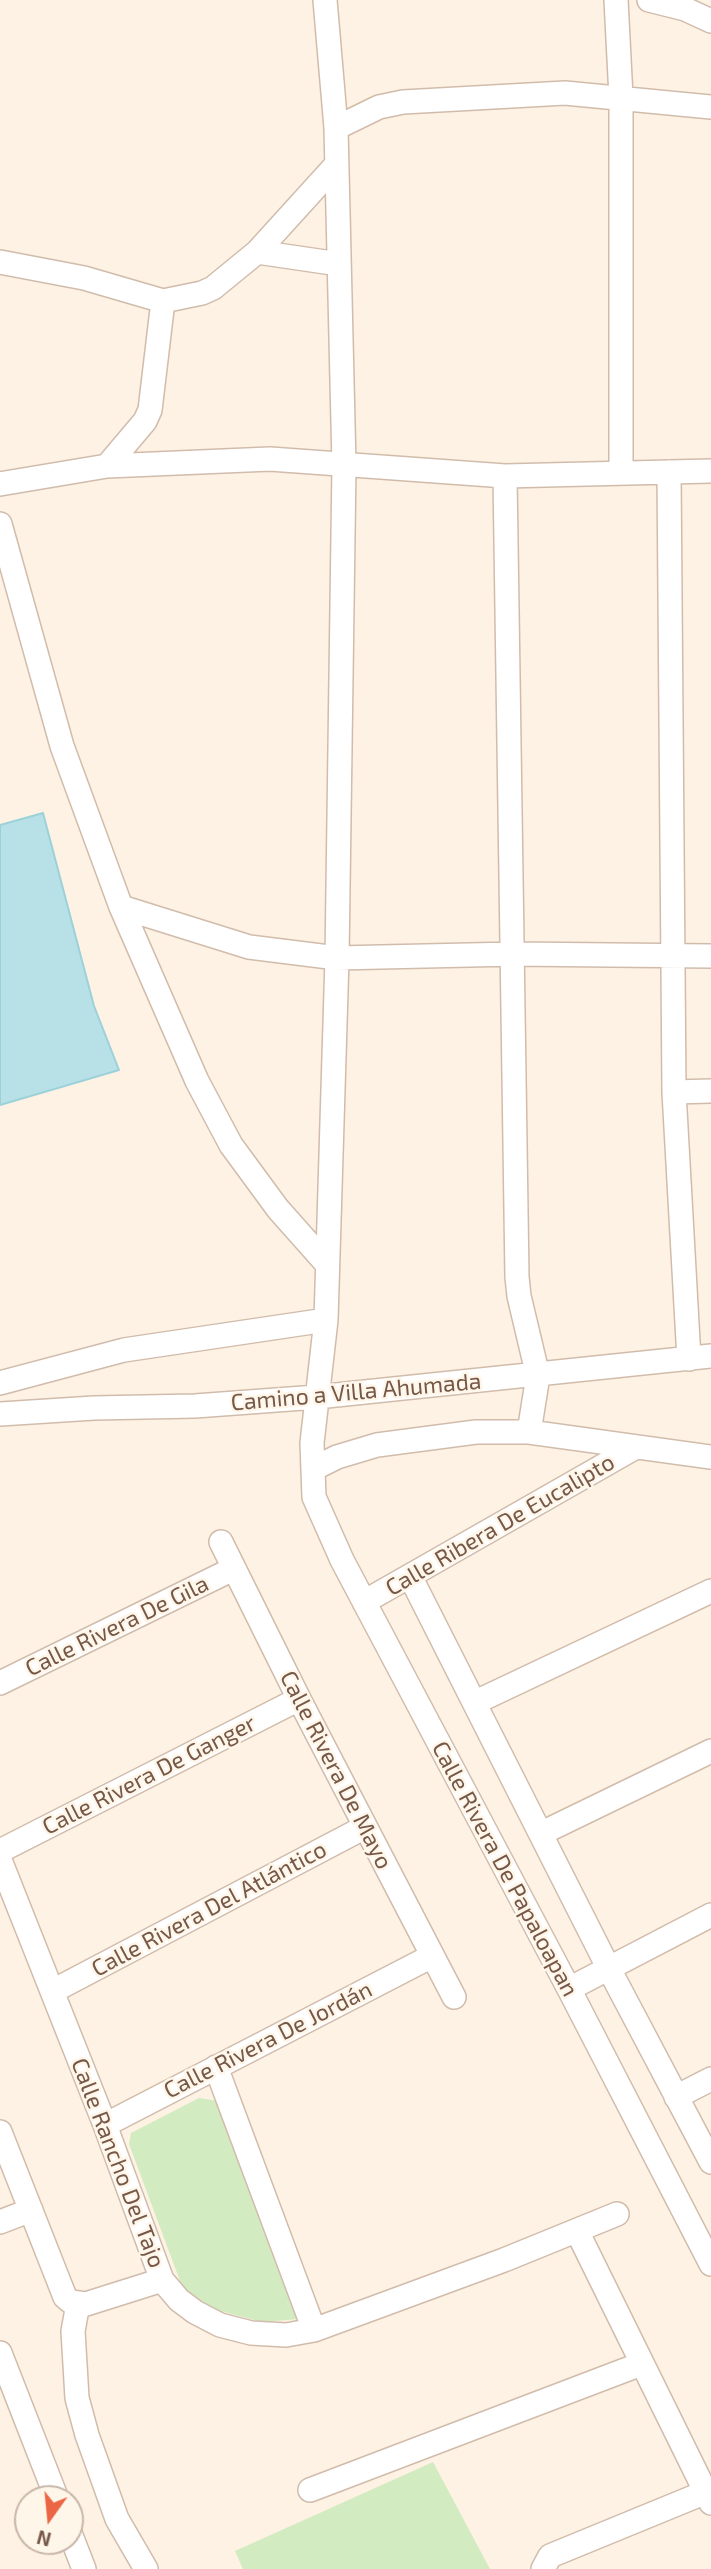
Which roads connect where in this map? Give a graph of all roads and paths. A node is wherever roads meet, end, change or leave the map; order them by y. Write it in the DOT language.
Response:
graph roads {
  1 [pos="325,0"];
  2 [pos="616,0"];
  3 [pos="649,0"];
  4 [pos="711,20"];
  5 [pos="621,97"];
  6 [pos="711,107"];
  7 [pos="336,128"];
  8 [pos="336,165"];
  9 [pos="257,252"];
  10 [pos="0,262"];
  11 [pos="339,264"];
  12 [pos="163,301"];
  13 [pos="344,465"];
  14 [pos="107,466"];
  15 [pos="711,471"];
  16 [pos="621,472"];
  17 [pos="669,472"];
  18 [pos="505,476"];
  19 [pos="0,484"];
  20 [pos="0,524"];
  21 [pos="121,907"];
  22 [pos="513,954"];
  23 [pos="672,956"];
  24 [pos="711,956"];
  25 [pos="337,958"];
  26 [pos="711,1091"];
  27 [pos="674,1092"];
  28 [pos="327,1263"];
  29 [pos="326,1320"];
  30 [pos="700,1358"];
  31 [pos="538,1376"];
  32 [pos="0,1383"];
  33 [pos="317,1398"];
  34 [pos="0,1414"];
  35 [pos="529,1432"];
  36 [pos="636,1447"];
  37 [pos="711,1457"];
  38 [pos="313,1469"];
  39 [pos="221,1542"];
  40 [pos="233,1569"];
  41 [pos="410,1576"];
  42 [pos="711,1591"];
  43 [pos="364,1602"];
  44 [pos="0,1683"];
  45 [pos="299,1699"];
  46 [pos="475,1702"];
  47 [pos="711,1751"];
  48 [pos="365,1827"];
  49 [pos="541,1833"];
  50 [pos="0,1851"];
  51 [pos="0,1860"];
  52 [pos="711,1914"];
  53 [pos="432,1956"];
  54 [pos="608,1967"];
  55 [pos="569,1989"];
  56 [pos="53,1991"];
  57 [pos="454,1997"];
  58 [pos="215,2067"];
  59 [pos="711,2079"];
  60 [pos="676,2096"];
  61 [pos="105,2125"];
  62 [pos="0,2132"];
  63 [pos="711,2162"];
  64 [pos="31,2210"];
  65 [pos="617,2214"];
  66 [pos="0,2222"];
  67 [pos="577,2231"];
  68 [pos="711,2264"];
  69 [pos="162,2280"];
  70 [pos="78,2304"];
  71 [pos="314,2329"];
  72 [pos="0,2353"];
  73 [pos="641,2364"];
  74 [pos="52,2485"];
  75 [pos="310,2490"];
  76 [pos="708,2498"];
  77 [pos="146,2569"];
  78 [pos="543,2569"];
  1 -- 7 [label="street, Calle Rivera De Papaloapan"];
  2 -- 5 [label="street"];
  3 -- 4 [label="street"];
  5 -- 6 [label="street"];
  5 -- 7 [label="street"];
  5 -- 16 [label="street"];
  7 -- 8 [label="street, Calle Rivera De Papaloapan"];
  8 -- 9 [label="street"];
  8 -- 11 [label="street, Calle Rivera De Papaloapan"];
  9 -- 11 [label="street"];
  9 -- 12 [label="street"];
  10 -- 12 [label="street"];
  11 -- 13 [label="street, Calle Rivera De Papaloapan"];
  12 -- 14 [label="street"];
  13 -- 14 [label="street"];
  13 -- 18 [label="street"];
  13 -- 25 [label="street, Calle Rivera De Papaloapan"];
  14 -- 19 [label="street"];
  15 -- 17 [label="street"];
  16 -- 17 [label="street"];
  16 -- 18 [label="street"];
  17 -- 23 [label="street"];
  18 -- 22 [label="street"];
  20 -- 21 [label="street"];
  21 -- 25 [label="street"];
  21 -- 28 [label="street"];
  22 -- 23 [label="street"];
  22 -- 25 [label="street"];
  22 -- 31 [label="street"];
  23 -- 24 [label="street"];
  23 -- 27 [label="street"];
  25 -- 28 [label="street, Calle Rivera De Papaloapan"];
  26 -- 27 [label="street"];
  27 -- 30 [label="street"];
  28 -- 29 [label="street, Calle Rivera De Papaloapan"];
  29 -- 32 [label="street"];
  29 -- 33 [label="street, Calle Rivera De Papaloapan"];
  30 -- 31 [label="street, Camino a Villa Ahumada"];
  31 -- 33 [label="street, Camino a Villa Ahumada"];
  31 -- 35 [label="street"];
  33 -- 34 [label="street, Camino a Villa Ahumada"];
  33 -- 38 [label="street, Calle Rivera De Papaloapan"];
  35 -- 36 [label="street"];
  35 -- 38 [label="street"];
  36 -- 37 [label="street"];
  36 -- 41 [label="street, Calle Ribera De Eucalipto"];
  38 -- 43 [label="street, Calle Rivera De Papaloapan"];
  39 -- 40 [label="street, Calle Rivera De Mayo"];
  40 -- 44 [label="street, Calle Rivera De Gila"];
  40 -- 45 [label="street, Calle Rivera De Mayo"];
  41 -- 43 [label="street, Calle Ribera De Eucalipto"];
  41 -- 46 [label="street"];
  42 -- 46 [label="street"];
  43 -- 55 [label="street, Calle Rivera De Papaloapan"];
  45 -- 48 [label="street, Calle Rivera De Mayo"];
  45 -- 50 [label="street, Calle Rivera De Ganger"];
  46 -- 49 [label="street"];
  47 -- 49 [label="street"];
  48 -- 53 [label="street, Calle Rivera De Mayo"];
  48 -- 56 [label="street, Calle Rivera Del Atlántico"];
  49 -- 54 [label="street"];
  51 -- 56 [label="street, Calle Rancho Del Tajo"];
  52 -- 54 [label="street"];
  53 -- 57 [label="street, Calle Rivera De Mayo"];
  53 -- 58 [label="street, Calle Rivera De Jordán"];
  54 -- 55 [label="street"];
  54 -- 60 [label="street"];
  55 -- 68 [label="street, Calle Rivera De Papaloapan"];
  56 -- 61 [label="street, Calle Rancho Del Tajo"];
  58 -- 61 [label="street, Calle Rivera De Jordán"];
  58 -- 71 [label="street"];
  59 -- 60 [label="street"];
  60 -- 63 [label="street"];
  61 -- 69 [label="street, Calle Rancho Del Tajo"];
  62 -- 64 [label="street"];
  64 -- 66 [label="street"];
  64 -- 70 [label="street"];
  65 -- 67 [label="street, Calle Rancho Del Tajo"];
  67 -- 71 [label="street, Calle Rancho Del Tajo"];
  67 -- 73 [label="street"];
  69 -- 70 [label="street"];
  69 -- 71 [label="street, Calle Rancho Del Tajo"];
  70 -- 77 [label="street"];
  72 -- 74 [label="street"];
  73 -- 75 [label="street"];
  73 -- 76 [label="street"];
  76 -- 78 [label="street"];
}
